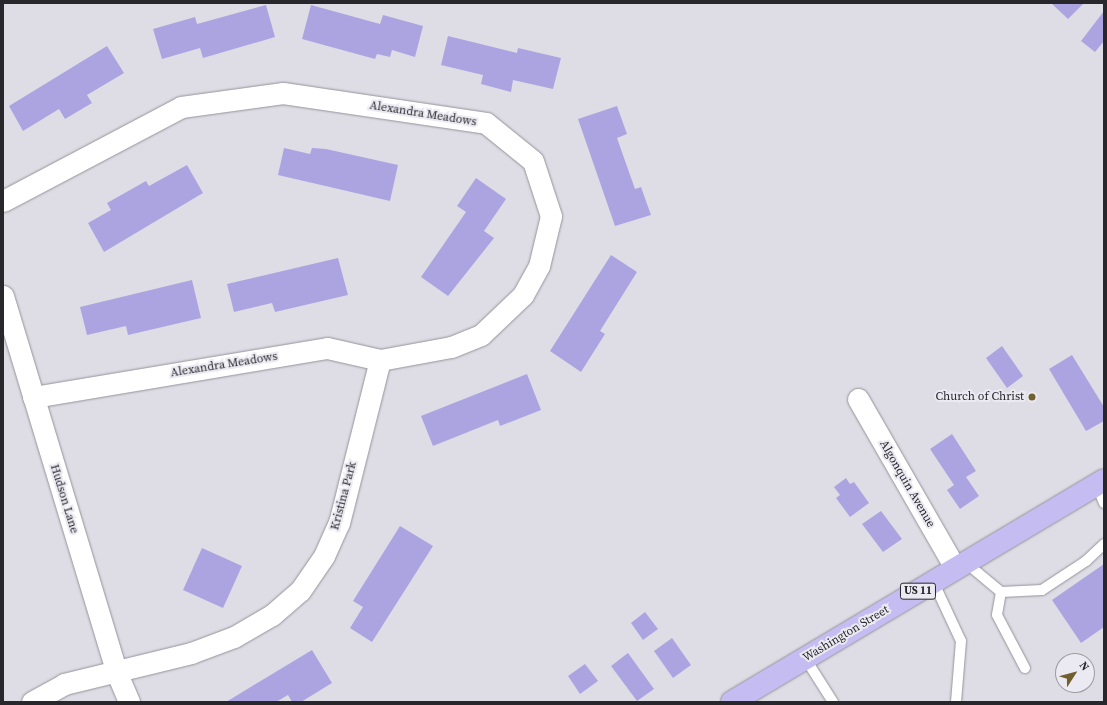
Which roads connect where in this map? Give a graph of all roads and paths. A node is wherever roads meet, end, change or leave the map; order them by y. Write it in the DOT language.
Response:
graph roads {
  1 [pos="3,201"];
  2 [pos="3,296"];
  3 [pos="380,360"];
  4 [pos="33,397"];
  5 [pos="858,399"];
  6 [pos="1102,489"];
  7 [pos="1104,544"];
  8 [pos="960,565"];
  9 [pos="933,581"];
  10 [pos="1001,592"];
  11 [pos="806,658"];
  12 [pos="1025,668"];
  13 [pos="116,671"];
  14 [pos="32,702"];
  15 [pos="129,702"];
  16 [pos="732,702"];
  17 [pos="833,702"];
  18 [pos="956,702"];
  1 -- 3 [label="street, Alexandra Meadows"];
  2 -- 4 [label="street, Hudson Lane"];
  3 -- 4 [label="street, Alexandra Meadows"];
  3 -- 13 [label="street, Kristina Park"];
  4 -- 13 [label="street, Hudson Lane"];
  5 -- 8 [label="street, Algonquin Avenue"];
  6 -- 8 [label="main road, Washington Street / US 11"];
  7 -- 10 [label="lane"];
  8 -- 9 [label="main road, Washington Street / US 11"];
  8 -- 10 [label="lane"];
  9 -- 11 [label="main road, Washington Street / US 11"];
  9 -- 18 [label="lane"];
  10 -- 12 [label="lane"];
  11 -- 16 [label="main road, Washington Street / US 11"];
  11 -- 17 [label="lane"];
  13 -- 14 [label="street, Kristina Park"];
  13 -- 15 [label="street, Hudson Lane"];
}
